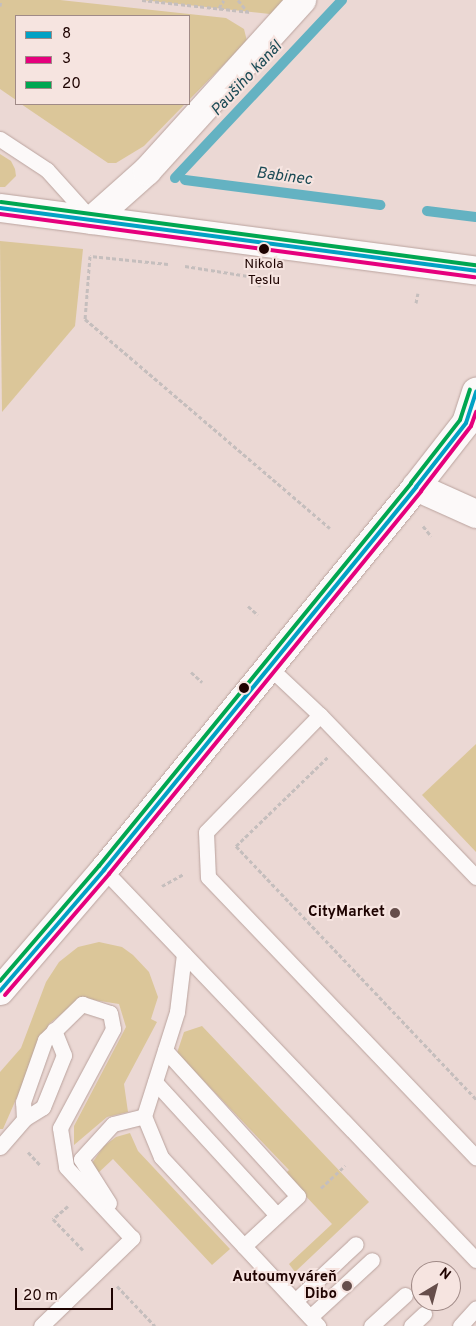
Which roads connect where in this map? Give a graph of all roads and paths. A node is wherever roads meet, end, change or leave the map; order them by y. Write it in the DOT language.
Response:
graph roads {
  1 [pos="1,0"];
  2 [pos="142,0"];
  3 [pos="224,0"];
  4 [pos="238,0"];
  5 [pos="0,6"];
  6 [pos="219,8"];
  7 [pos="295,8"];
  8 [pos="247,12"];
  9 [pos="0,139"];
  10 [pos="0,208"];
  11 [pos="92,220"];
  12 [pos="476,271"];
  13 [pos="259,287"];
  14 [pos="476,392"];
  15 [pos="416,487"];
  16 [pos="476,514"];
  17 [pos="330,528"];
  18 [pos="248,606"];
  19 [pos="258,615"];
  20 [pos="269,667"];
  21 [pos="191,672"];
  22 [pos="202,682"];
  23 [pos="320,715"];
  24 [pos="345,741"];
  25 [pos="104,870"];
  26 [pos="186,873"];
  27 [pos="476,877"];
  28 [pos="162,886"];
  29 [pos="184,954"];
  30 [pos="0,991"];
  31 [pos="54,1030"];
  32 [pos="165,1050"];
  33 [pos="155,1082"];
  34 [pos="476,1099"];
  35 [pos="144,1116"];
  36 [pos="24,1119"];
  37 [pos="4,1144"];
  38 [pos="476,1157"];
  39 [pos="345,1166"];
  40 [pos="42,1168"];
  41 [pos="319,1190"];
  42 [pos="72,1202"];
  43 [pos="277,1216"];
  44 [pos="132,1238"];
  45 [pos="356,1244"];
  46 [pos="244,1246"];
  47 [pos="372,1260"];
  48 [pos="476,1260"];
  49 [pos="100,1268"];
  50 [pos="406,1295"];
  51 [pos="295,1301"];
  52 [pos="476,1308"];
  53 [pos="424,1314"];
  54 [pos="314,1322"];
  55 [pos="41,1326"];
  56 [pos="155,1326"];
  57 [pos="371,1326"];
  58 [pos="411,1326"];
  59 [pos="460,1326"];
  1 -- 5 [label="path"];
  2 -- 6 [label="path"];
  3 -- 6 [label="path"];
  4 -- 8 [label="path"];
  6 -- 8 [label="path"];
  7 -- 8 [label="path"];
  7 -- 11 [label="street"];
  9 -- 11 [label="lane"];
  10 -- 11 [label="street"];
  11 -- 12 [label="street"];
  13 -- 17 [label="path"];
  14 -- 15 [label="street"];
  15 -- 16 [label="street"];
  15 -- 20 [label="street"];
  18 -- 19 [label="path"];
  20 -- 23 [label="lane"];
  20 -- 25 [label="street"];
  21 -- 22 [label="path"];
  23 -- 24 [label="lane"];
  23 -- 38 [label="lane"];
  24 -- 27 [label="lane"];
  24 -- 34 [label="path"];
  25 -- 29 [label="lane"];
  25 -- 30 [label="street"];
  26 -- 28 [label="path"];
  29 -- 32 [label="lane"];
  29 -- 48 [label="lane"];
  31 -- 36 [label="lane"];
  31 -- 36 [label="lane"];
  31 -- 44 [label="lane"];
  32 -- 33 [label="lane"];
  32 -- 43 [label="lane"];
  33 -- 35 [label="lane"];
  33 -- 43 [label="lane"];
  35 -- 44 [label="lane"];
  35 -- 46 [label="lane"];
  36 -- 37 [label="lane"];
  37 -- 40 [label="path"];
  39 -- 41 [label="path"];
  42 -- 49 [label="path"];
  43 -- 46 [label="lane"];
  44 -- 49 [label="lane"];
  45 -- 51 [label="lane"];
  46 -- 51 [label="lane"];
  47 -- 54 [label="lane"];
  49 -- 55 [label="lane"];
  49 -- 56 [label="path"];
  50 -- 57 [label="lane"];
  51 -- 54 [label="lane"];
  52 -- 59 [label="lane"];
  53 -- 58 [label="lane"];
}
